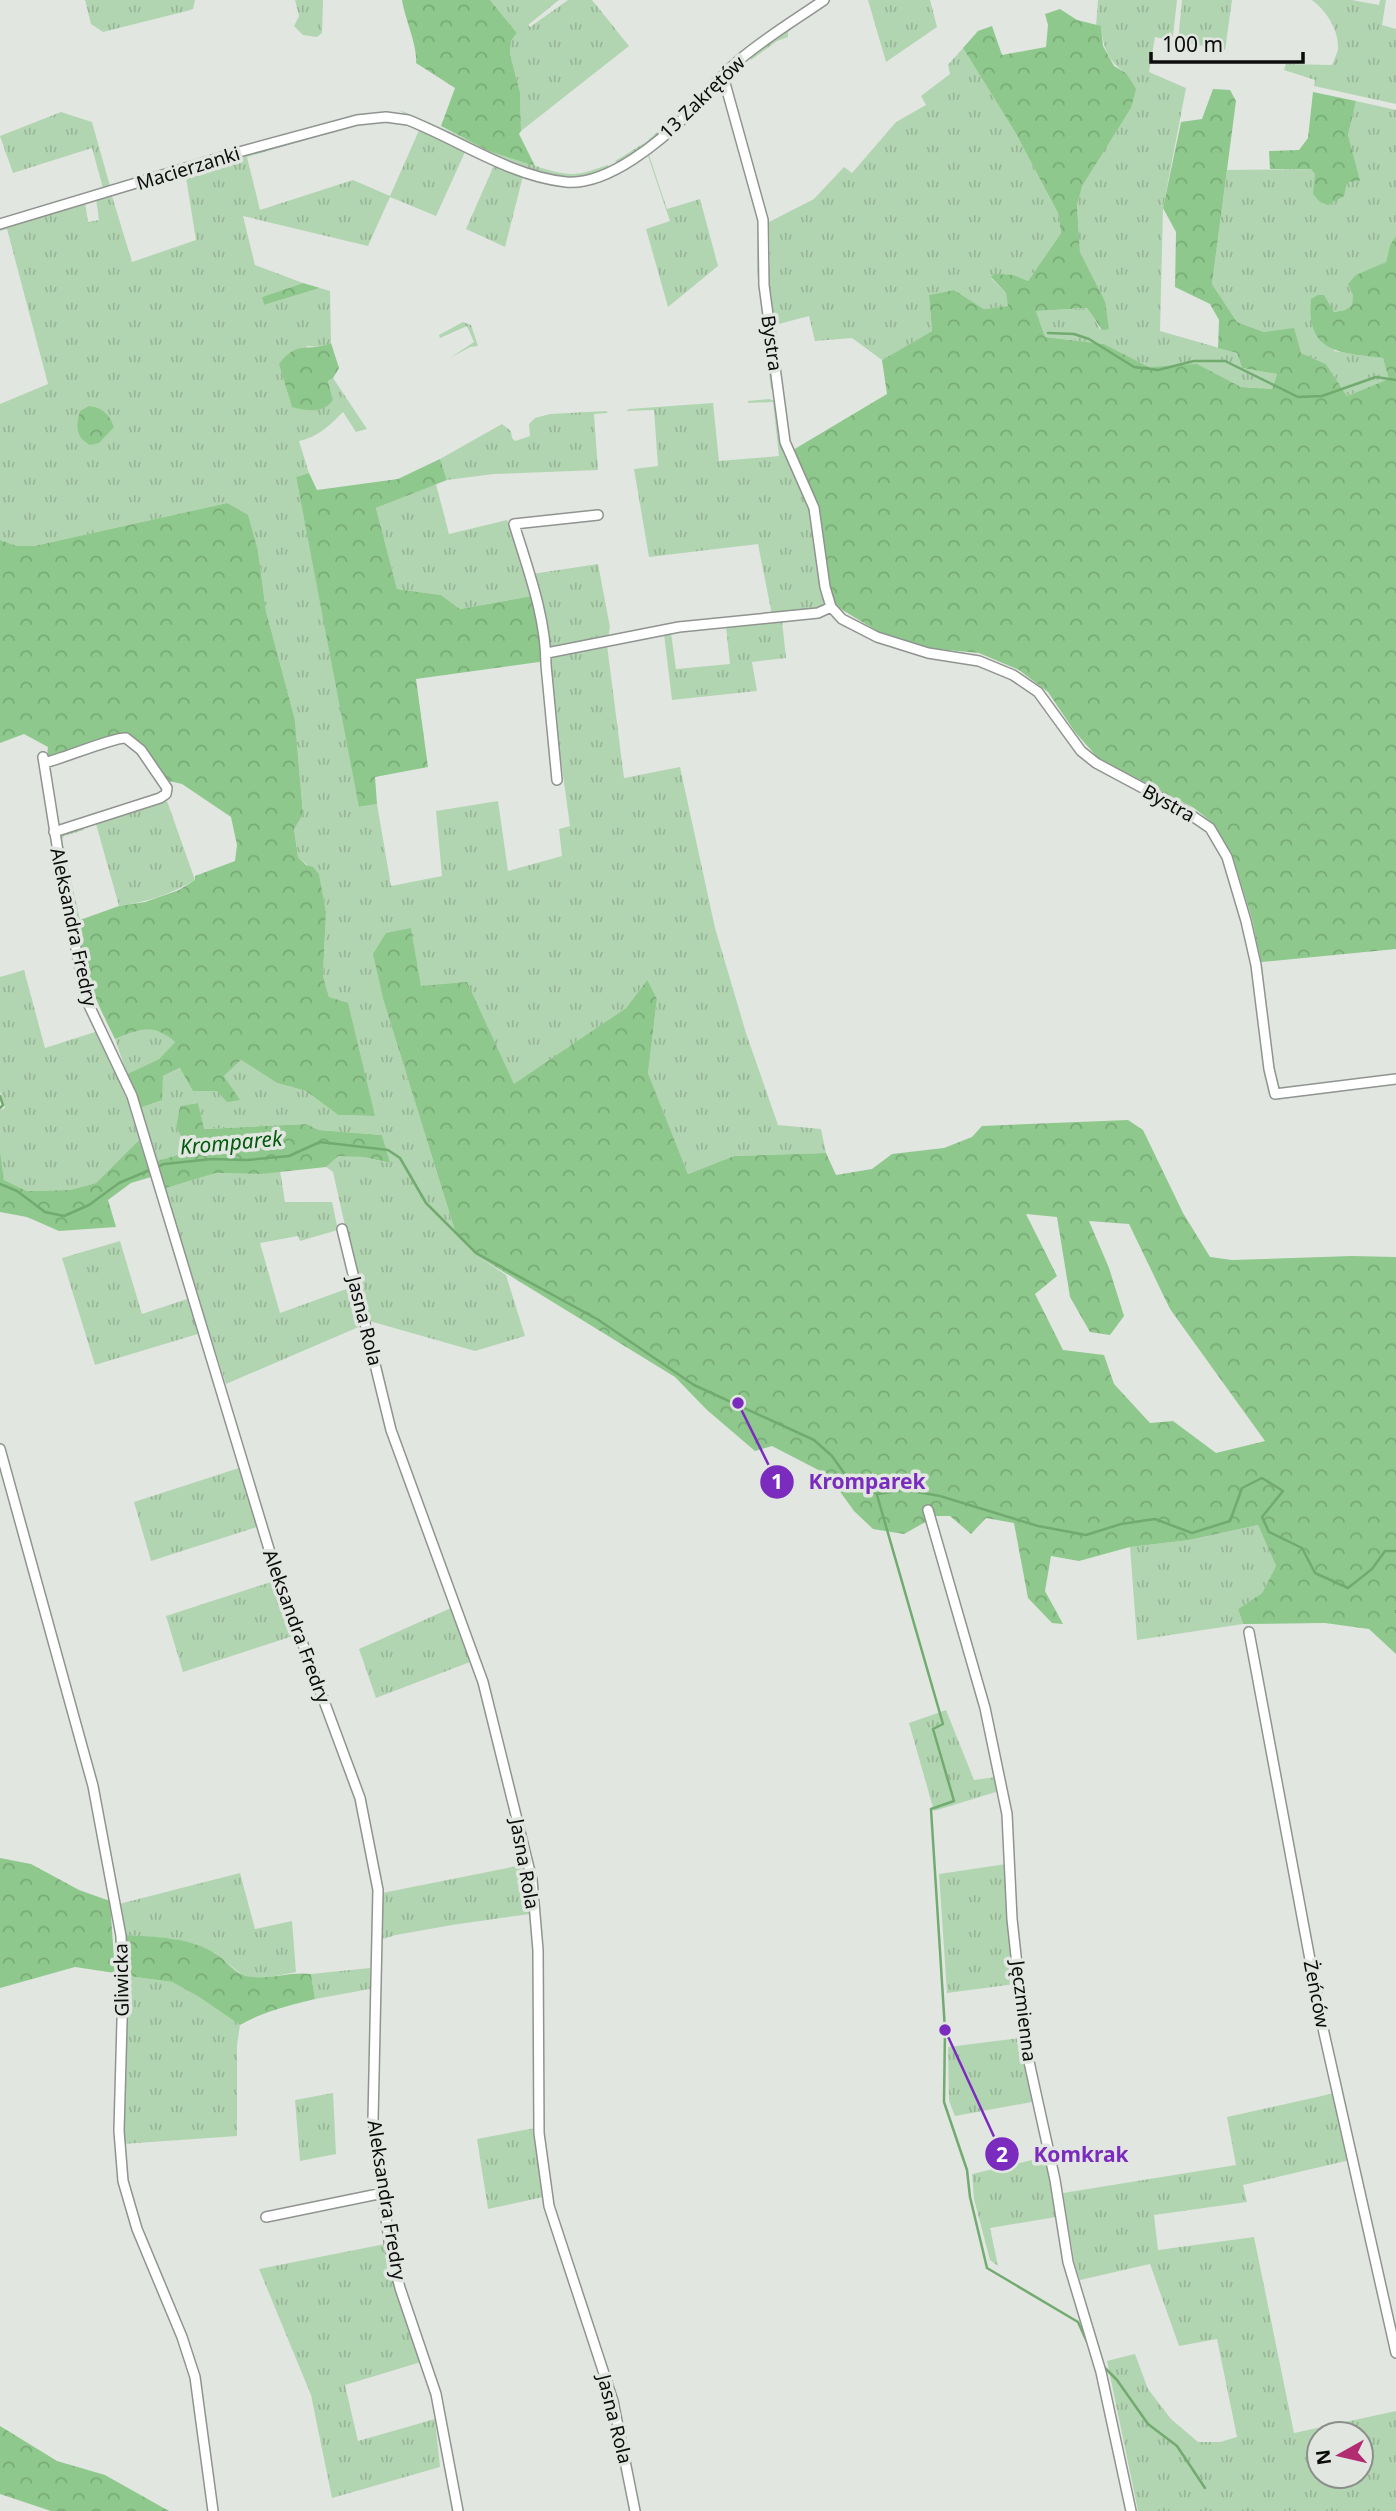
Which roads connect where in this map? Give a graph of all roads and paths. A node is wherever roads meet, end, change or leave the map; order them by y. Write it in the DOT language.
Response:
graph roads {
  1 [pos="824,0"];
  2 [pos="723,76"];
  3 [pos="378,117"];
  4 [pos="0,224"];
  5 [pos="598,515"];
  6 [pos="831,607"];
  7 [pos="547,653"];
  8 [pos="557,780"];
  9 [pos="54,832"];
  10 [pos="1396,1079"];
  11 [pos="342,1229"];
  12 [pos="0,1449"];
  13 [pos="928,1510"];
  14 [pos="1249,1632"];
  15 [pos="383,2193"];
  16 [pos="266,2217"];
  17 [pos="1396,2353"];
  18 [pos="213,2511"];
  19 [pos="458,2511"];
  20 [pos="635,2511"];
  21 [pos="1130,2511"];
  1 -- 2 [label="street, 13 Zakrętów"];
  2 -- 3 [label="street, 13 Zakrętów"];
  2 -- 6 [label="street, Bystra"];
  3 -- 4 [label="street, Macierzanki"];
  5 -- 7 [label="street"];
  6 -- 7 [label="street"];
  6 -- 10 [label="street, Bystra"];
  7 -- 8 [label="street"];
  9 -- 9 [label="street, Aleksandra Fredry"];
  9 -- 15 [label="street, Aleksandra Fredry"];
  11 -- 20 [label="street, Jasna Rola"];
  12 -- 18 [label="street, Gliwicka"];
  13 -- 21 [label="street, Jęczmienna"];
  14 -- 17 [label="street, Żeńców"];
  15 -- 16 [label="street"];
  15 -- 19 [label="street, Aleksandra Fredry"];
}
